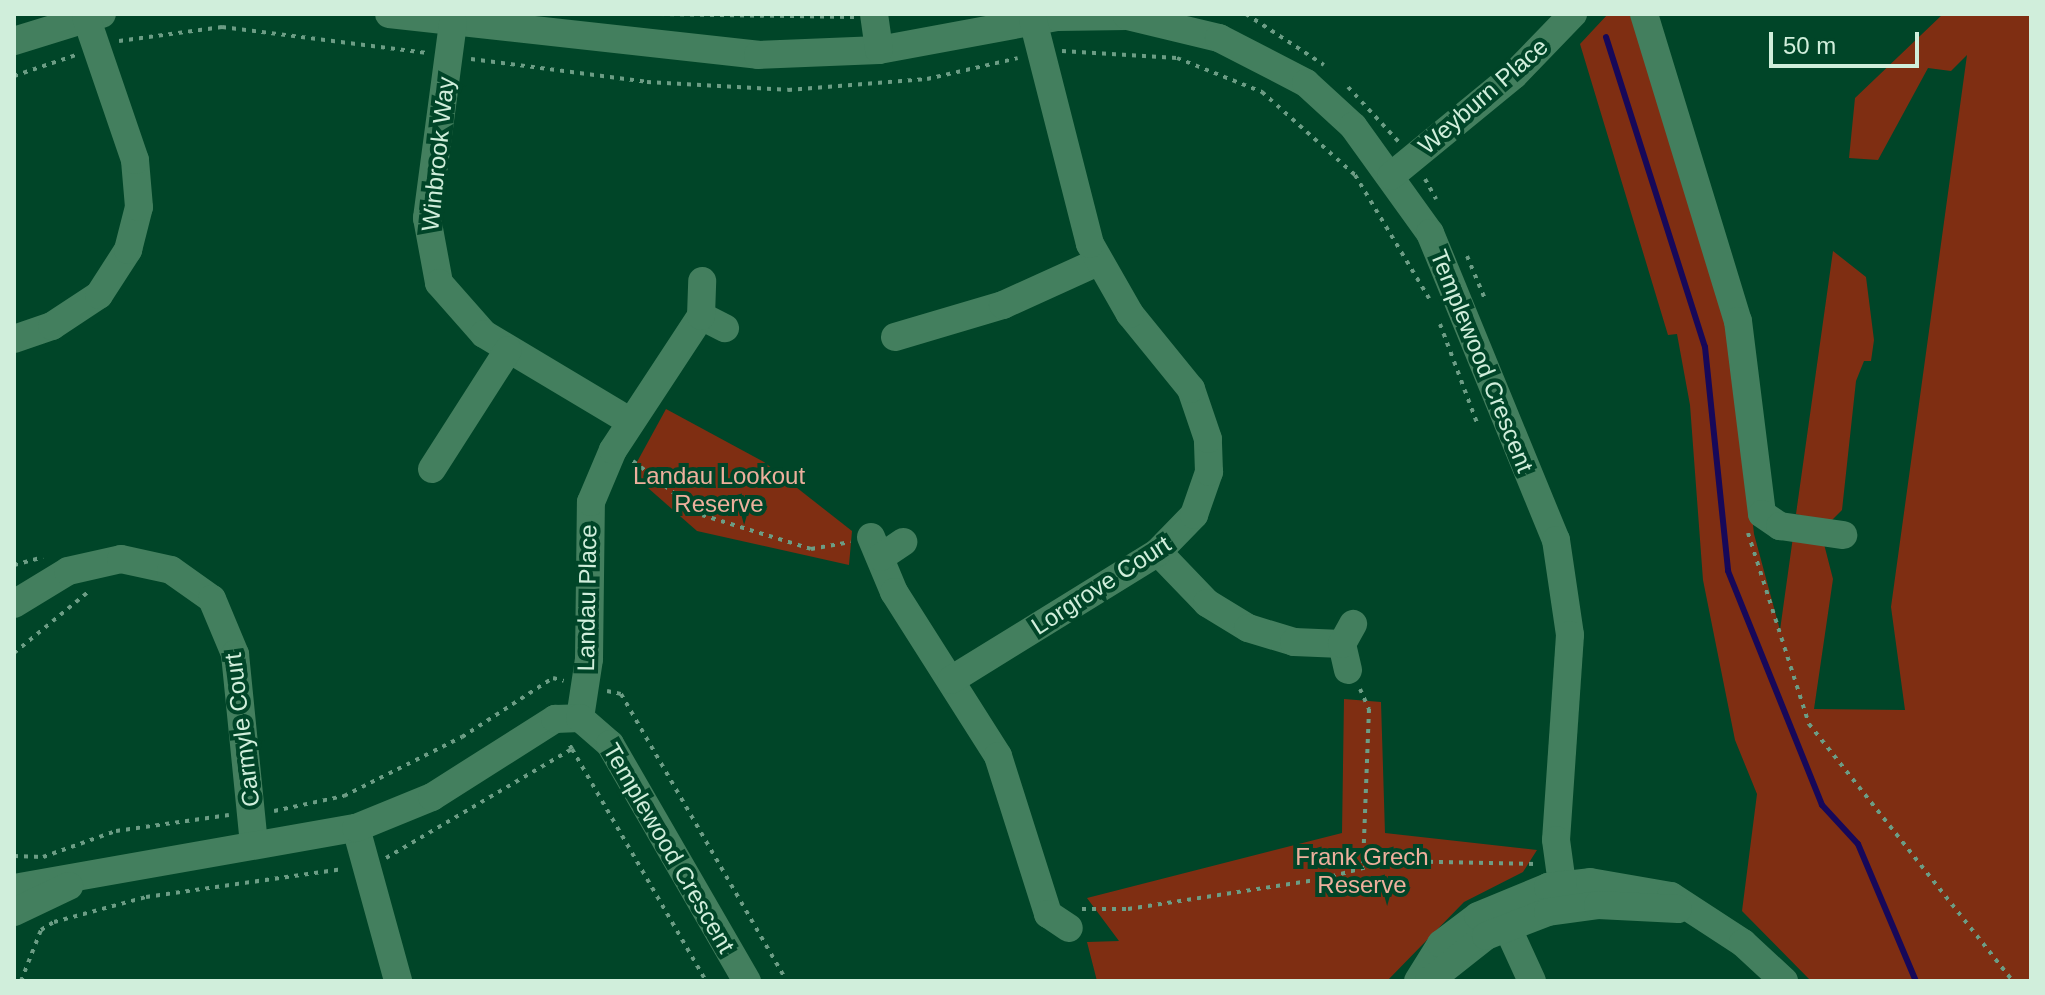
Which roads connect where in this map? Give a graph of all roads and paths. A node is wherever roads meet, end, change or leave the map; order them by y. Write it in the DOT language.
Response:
graph roads {
  1 [pos="389,14"];
  2 [pos="660,14"];
  3 [pos="874,14"];
  4 [pos="1573,14"];
  5 [pos="1644,14"];
  6 [pos="1127,15"];
  7 [pos="94,16"];
  8 [pos="844,16"];
  9 [pos="1033,21"];
  10 [pos="453,23"];
  11 [pos="14,41"];
  12 [pos="879,50"];
  13 [pos="1056,55"];
  14 [pos="449,56"];
  15 [pos="86,57"];
  16 [pos="14,76"];
  17 [pos="1391,176"];
  18 [pos="1098,262"];
  19 [pos="702,281"];
  20 [pos="1431,302"];
  21 [pos="1437,316"];
  22 [pos="895,337"];
  23 [pos="14,339"];
  24 [pos="508,350"];
  25 [pos="631,422"];
  26 [pos="1477,423"];
  27 [pos="613,450"];
  28 [pos="432,469"];
  29 [pos="1843,535"];
  30 [pos="885,546"];
  31 [pos="60,552"];
  32 [pos="1158,552"];
  33 [pos="14,565"];
  34 [pos="98,585"];
  35 [pos="14,604"];
  36 [pos="1348,646"];
  37 [pos="14,653"];
  38 [pos="951,680"];
  39 [pos="580,718"];
  40 [pos="572,749"];
  41 [pos="269,796"];
  42 [pos="227,801"];
  43 [pos="270,811"];
  44 [pos="229,815"];
  45 [pos="356,828"];
  46 [pos="254,845"];
  47 [pos="1363,866"];
  48 [pos="92,876"];
  49 [pos="1566,884"];
  50 [pos="14,888"];
  51 [pos="14,912"];
  52 [pos="1503,916"];
  53 [pos="1048,922"];
  54 [pos="398,981"];
  55 [pos="706,981"];
  56 [pos="747,981"];
  57 [pos="1418,981"];
  58 [pos="1429,981"];
  59 [pos="1532,981"];
  60 [pos="1784,981"];
  1 -- 10 [label="street, Templewood Crescent"];
  2 -- 8 [label="path"];
  3 -- 8 [label="path"];
  3 -- 12 [label="street"];
  4 -- 17 [label="street, Weyburn Place"];
  5 -- 29 [label="street"];
  6 -- 9 [label="street, Templewood Crescent"];
  6 -- 17 [label="street, Templewood Crescent"];
  7 -- 11 [label="street"];
  7 -- 15 [label="street"];
  9 -- 12 [label="street, Templewood Crescent"];
  9 -- 13 [label="street, Lorgrove Court"];
  10 -- 12 [label="street, Templewood Crescent"];
  10 -- 14 [label="street, Winbrook Way"];
  13 -- 14 [label="path"];
  13 -- 18 [label="street, Lorgrove Court"];
  13 -- 20 [label="path"];
  14 -- 15 [label="path"];
  14 -- 24 [label="street, Winbrook Way"];
  15 -- 16 [label="path"];
  15 -- 23 [label="street"];
  17 -- 49 [label="street, Templewood Crescent"];
  18 -- 22 [label="street"];
  18 -- 32 [label="street, Lorgrove Court"];
  19 -- 25 [label="street, Landau Place"];
  21 -- 26 [label="path"];
  24 -- 25 [label="street, Winbrook Way"];
  24 -- 28 [label="street"];
  25 -- 27 [label="street, Landau Place"];
  27 -- 30 [label="path"];
  27 -- 39 [label="street, Landau Place"];
  30 -- 38 [label="street"];
  31 -- 33 [label="path"];
  32 -- 36 [label="street"];
  32 -- 38 [label="street, Lorgrove Court"];
  34 -- 37 [label="path"];
  35 -- 46 [label="street, Carmyle Court"];
  36 -- 47 [label="path"];
  38 -- 53 [label="street"];
  39 -- 45 [label="street"];
  39 -- 56 [label="street, Templewood Crescent"];
  40 -- 55 [label="path"];
  41 -- 43 [label="path"];
  42 -- 44 [label="path"];
  45 -- 46 [label="street"];
  45 -- 54 [label="street"];
  46 -- 48 [label="street"];
  47 -- 49 [label="path"];
  47 -- 53 [label="path"];
  48 -- 50 [label="street"];
  48 -- 51 [label="street"];
  49 -- 52 [label="street"];
  49 -- 60 [label="street"];
  52 -- 57 [label="street"];
  52 -- 58 [label="street"];
  52 -- 59 [label="street"];
}
